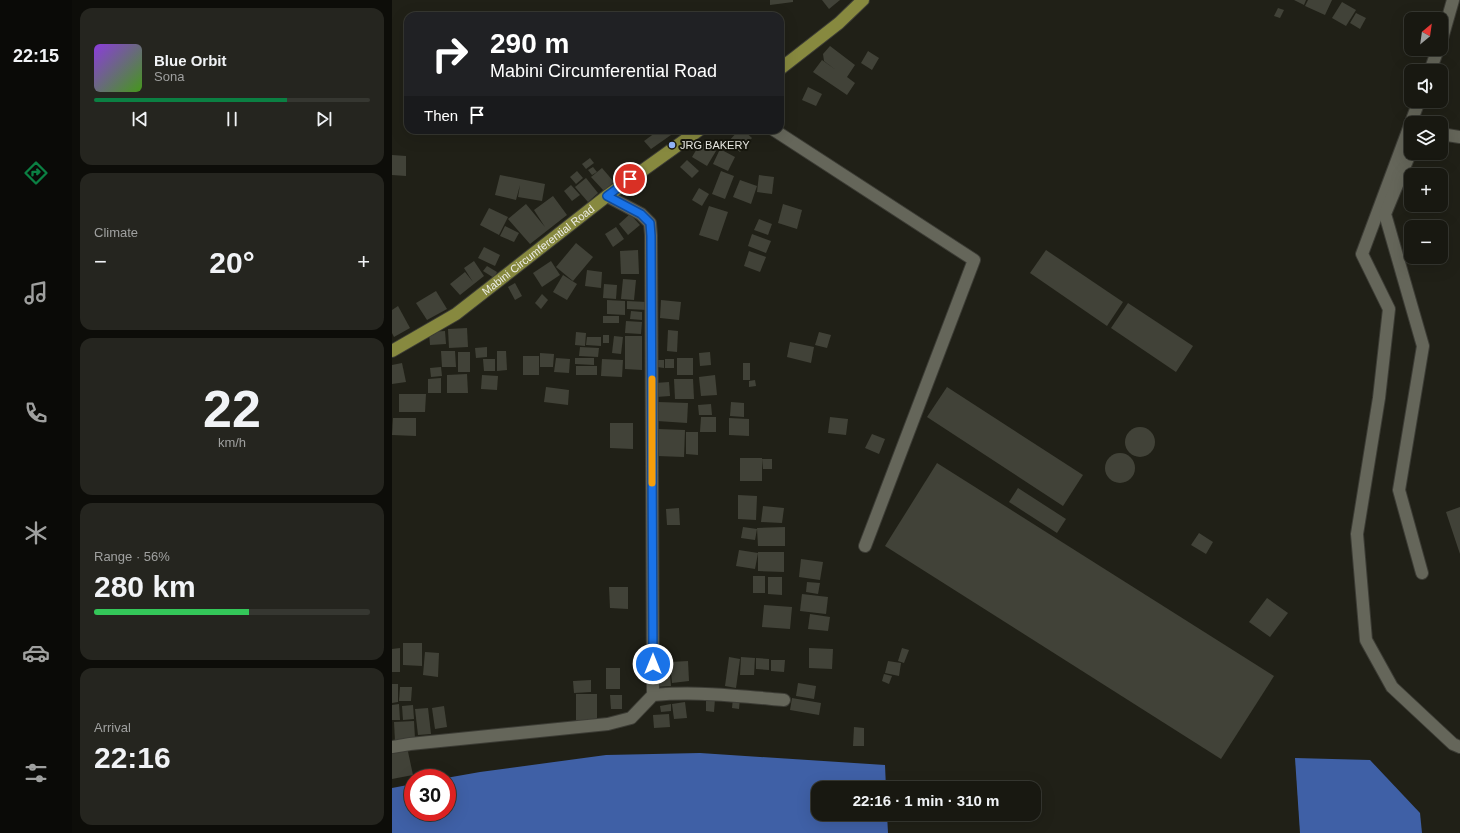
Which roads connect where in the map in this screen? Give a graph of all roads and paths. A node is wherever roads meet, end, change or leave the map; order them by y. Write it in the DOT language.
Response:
graph roads {
  1 [pos="863,0"];
  2 [pos="1449,1"];
  3 [pos="1447,12"];
  4 [pos="784,66"];
  5 [pos="1416,108"];
  6 [pos="693,134"];
  7 [pos="780,134"];
  8 [pos="1448,135"];
  9 [pos="1460,137"];
  10 [pos="1407,160"];
  11 [pos="607,196"];
  12 [pos="392,351"];
  13 [pos="865,546"];
  14 [pos="1422,573"];
  15 [pos="653,695"];
  16 [pos="784,700"];
  17 [pos="392,747"];
  18 [pos="1460,748"];
  1 -- 4 [label="main road"];
  2 -- 3 [label="street"];
  5 -- 18 [label="street"];
  6 -- 11 [label="main road, Mabini Circumferential Road"];
  7 -- 13 [label="street"];
  8 -- 9 [label="street"];
  10 -- 14 [label="street"];
  11 -- 12 [label="main road, Mabini Circumferential Road"];
  11 -- 15 [label="street"];
  15 -- 16 [label="street"];
  15 -- 17 [label="street"];
}
